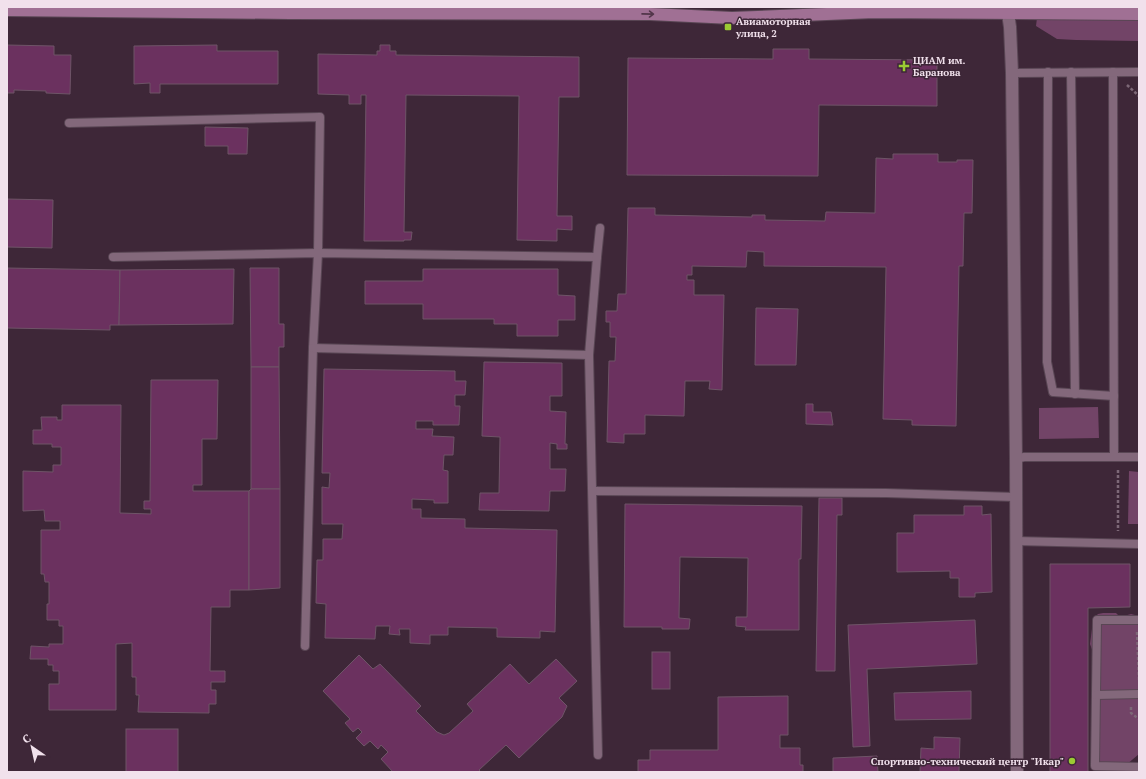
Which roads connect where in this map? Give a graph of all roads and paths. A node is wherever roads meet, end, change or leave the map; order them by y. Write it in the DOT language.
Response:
graph roads {
  1 [pos="1007,9"];
  2 [pos="7,10"];
  3 [pos="1139,14"];
  4 [pos="1048,72"];
  5 [pos="1071,72"];
  6 [pos="1113,72"];
  7 [pos="1139,72"];
  8 [pos="1012,73"];
  9 [pos="69,123"];
  10 [pos="600,228"];
  11 [pos="318,253"];
  12 [pos="113,257"];
  13 [pos="597,257"];
  14 [pos="313,348"];
  15 [pos="589,355"];
  16 [pos="1075,394"];
  17 [pos="1114,396"];
  18 [pos="1139,457"];
  19 [pos="1016,459"];
  20 [pos="1116,460"];
  21 [pos="593,491"];
  22 [pos="1015,497"];
  23 [pos="1016,541"];
  24 [pos="1118,543"];
  25 [pos="1139,544"];
  26 [pos="1139,620"];
  27 [pos="1130,630"];
  28 [pos="305,646"];
  29 [pos="1139,694"];
  30 [pos="1096,695"];
  31 [pos="598,755"];
  32 [pos="1139,767"];
  33 [pos="1017,772"];
  2 -- 1 [label="main road, one-way"];
  1 -- 3 [label="main road"];
  1 -- 8 [label="street"];
  4 -- 5 [label="lane"];
  4 -- 8 [label="lane"];
  4 -- 16 [label="lane"];
  5 -- 6 [label="lane"];
  5 -- 16 [label="lane"];
  6 -- 7 [label="lane"];
  6 -- 17 [label="lane"];
  8 -- 19 [label="street"];
  9 -- 11 [label="lane"];
  10 -- 13 [label="lane"];
  11 -- 12 [label="lane"];
  11 -- 13 [label="lane"];
  11 -- 14 [label="lane"];
  13 -- 15 [label="lane"];
  14 -- 15 [label="lane"];
  14 -- 28 [label="lane"];
  15 -- 21 [label="lane"];
  16 -- 17 [label="lane"];
  17 -- 20 [label="lane"];
  18 -- 20 [label="lane"];
  19 -- 20 [label="lane"];
  19 -- 22 [label="street"];
  20 -- 24 [label="path"];
  21 -- 22 [label="lane"];
  21 -- 31 [label="lane"];
  22 -- 23 [label="street"];
  23 -- 24 [label="lane"];
  23 -- 33 [label="street"];
  24 -- 25 [label="lane"];
  26 -- 30 [label="lane"];
  27 -- 29 [label="path"];
  29 -- 30 [label="lane"];
  30 -- 32 [label="lane"];
}
